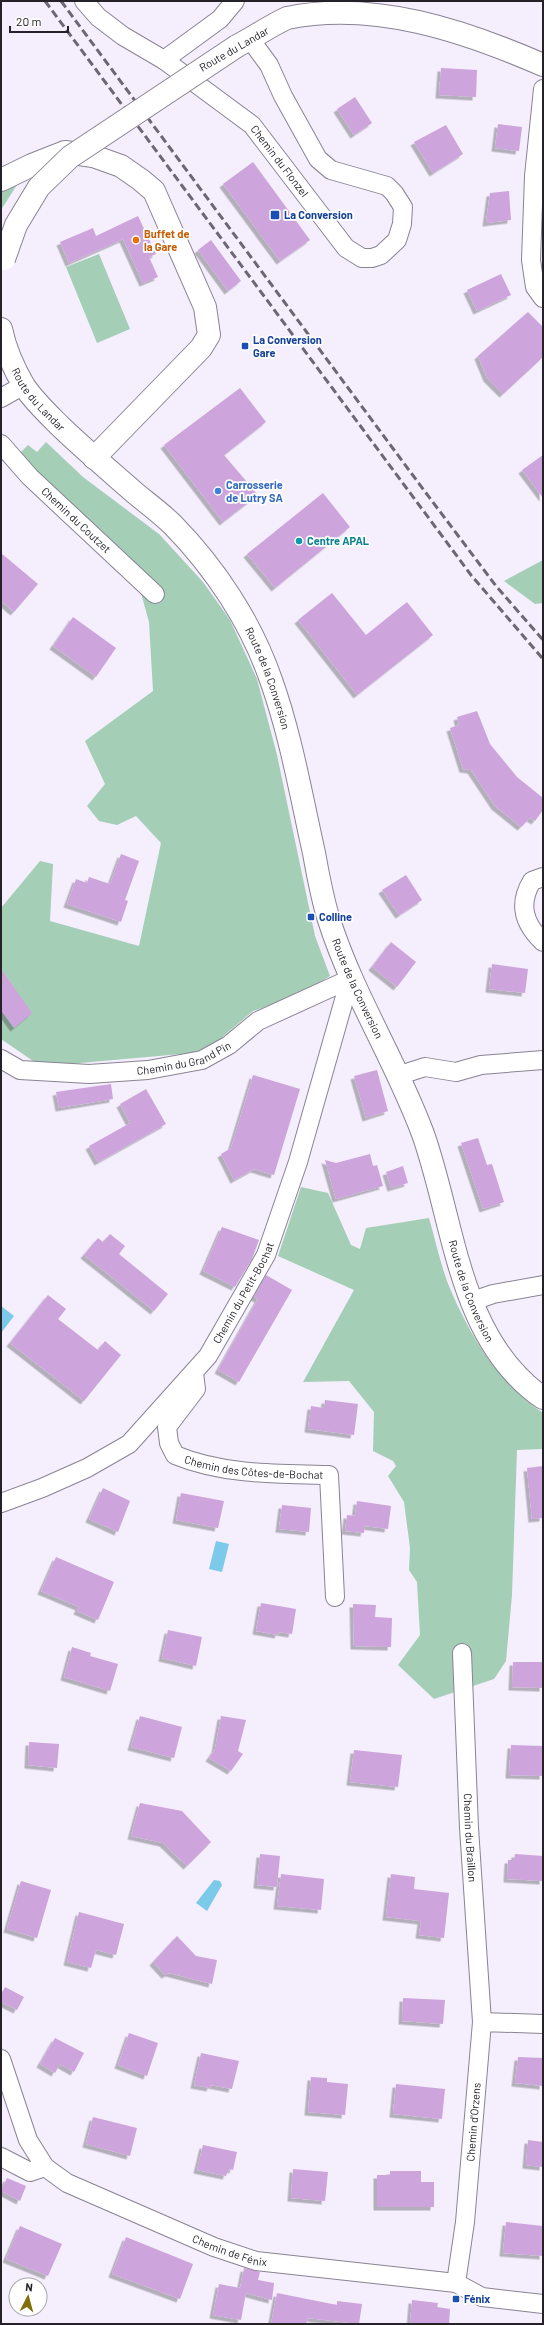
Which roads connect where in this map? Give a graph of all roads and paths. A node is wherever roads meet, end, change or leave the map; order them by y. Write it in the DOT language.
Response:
graph roads {
  1 [pos="84,1"];
  2 [pos="235,1"];
  3 [pos="99,9"];
  4 [pos="243,42"];
  5 [pos="164,60"];
  6 [pos="543,65"];
  7 [pos="543,89"];
  8 [pos="1,180"];
  9 [pos="2,264"];
  10 [pos="543,298"];
  11 [pos="1,329"];
  12 [pos="24,385"];
  13 [pos="1,398"];
  14 [pos="1,444"];
  15 [pos="94,458"];
  16 [pos="155,594"];
  17 [pos="543,877"];
  18 [pos="543,942"];
  19 [pos="350,979"];
  20 [pos="1,1059"];
  21 [pos="543,1060"];
  22 [pos="397,1076"];
  23 [pos="543,1285"];
  24 [pos="470,1302"];
  25 [pos="194,1373"];
  26 [pos="543,1398"];
  27 [pos="1,1503"];
  28 [pos="335,1597"];
  29 [pos="462,1653"];
  30 [pos="482,2022"];
  31 [pos="543,2024"];
  32 [pos="1,2059"];
  33 [pos="1,2157"];
  34 [pos="45,2167"];
  35 [pos="456,2283"];
  36 [pos="543,2304"];
  1 -- 3 [label="street, Chemin du Flonzel"];
  2 -- 5 [label="street"];
  3 -- 5 [label="street, Chemin du Flonzel"];
  4 -- 5 [label="street, Chemin du Flonzel"];
  4 -- 6 [label="main road, Route du Landar"];
  4 -- 9 [label="main road, Route du Landar, bridge"];
  7 -- 10 [label="street"];
  8 -- 15 [label="main road"];
  11 -- 12 [label="main road, Route du Landar"];
  12 -- 13 [label="street"];
  12 -- 15 [label="main road, Route du Landar"];
  14 -- 16 [label="street, Chemin du Coutzet"];
  15 -- 19 [label="main road, Route de la Conversion"];
  17 -- 18 [label="street"];
  19 -- 20 [label="street, Chemin du Grand Pin"];
  19 -- 22 [label="main road, Route de la Conversion"];
  19 -- 25 [label="street, Chemin du Petit-Bochat"];
  21 -- 22 [label="street"];
  22 -- 24 [label="main road, Route de la Conversion"];
  23 -- 24 [label="street"];
  24 -- 26 [label="main road, Route de la Conversion"];
  25 -- 27 [label="street, Chemin du Petit-Bochat"];
  25 -- 28 [label="street, Chemin des Côtes-de-Bochat"];
  29 -- 30 [label="street, Chemin du Braillon"];
  30 -- 31 [label="street"];
  30 -- 35 [label="street, Chemin d'Orzens"];
  32 -- 34 [label="street, Chemin de Fénix"];
  33 -- 34 [label="street"];
  34 -- 35 [label="street, Chemin de Fénix"];
  35 -- 36 [label="street, Chemin de Fénix"];
}
